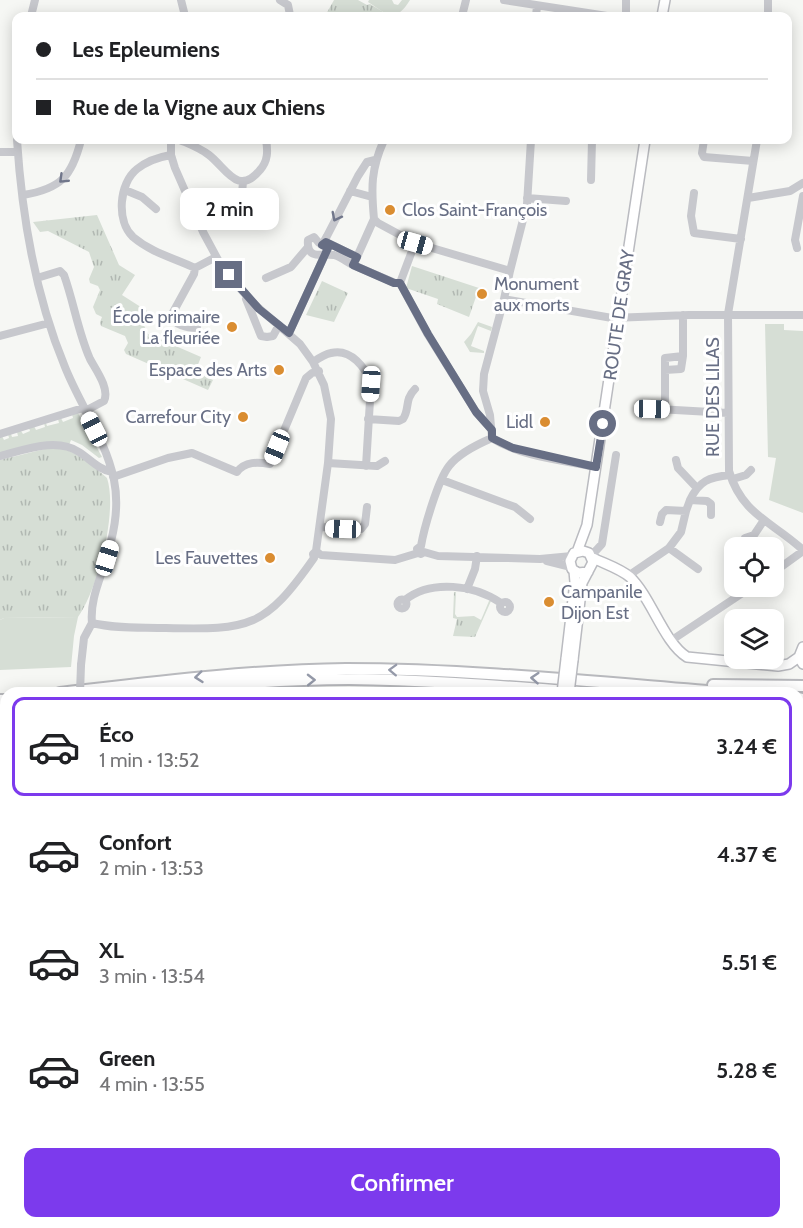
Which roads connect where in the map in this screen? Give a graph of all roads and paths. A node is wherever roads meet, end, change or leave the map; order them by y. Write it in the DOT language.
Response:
graph roads {
  1 [pos="280,0"];
  2 [pos="504,0"];
  3 [pos="537,6"];
  4 [pos="289,12"];
  5 [pos="536,12"];
  6 [pos="576,12"];
  7 [pos="17,144"];
  8 [pos="80,144"];
  9 [pos="171,144"];
  10 [pos="188,144"];
  11 [pos="266,144"];
  12 [pos="382,144"];
  13 [pos="531,144"];
  14 [pos="592,144"];
  15 [pos="644,144"];
  16 [pos="703,144"];
  17 [pos="756,144"];
  18 [pos="0,152"];
  19 [pos="18,152"];
  20 [pos="171,155"];
  21 [pos="375,160"];
  22 [pos="753,161"];
  23 [pos="591,180"];
  24 [pos="243,181"];
  25 [pos="802,184"];
  26 [pos="125,190"];
  27 [pos="350,191"];
  28 [pos="694,193"];
  29 [pos="23,195"];
  30 [pos="803,196"];
  31 [pos="372,197"];
  32 [pos="527,198"];
  33 [pos="748,198"];
  34 [pos="250,199"];
  35 [pos="566,201"];
  36 [pos="156,209"];
  37 [pos="374,219"];
  38 [pos="741,239"];
  39 [pos="415,243"];
  40 [pos="323,244"];
  41 [pos="308,247"];
  42 [pos="797,248"];
  43 [pos="324,256"];
  44 [pos="216,257"];
  45 [pos="357,257"];
  46 [pos="353,265"];
  47 [pos="195,268"];
  48 [pos="510,271"];
  49 [pos="37,278"];
  50 [pos="266,278"];
  51 [pos="400,283"];
  52 [pos="245,295"];
  53 [pos="504,299"];
  54 [pos="728,314"];
  55 [pos="683,315"];
  56 [pos="803,315"];
  57 [pos="619,317"];
  58 [pos="49,323"];
  59 [pos="279,325"];
  60 [pos="197,328"];
  61 [pos="289,333"];
  62 [pos="1,334"];
  63 [pos="683,356"];
  64 [pos="313,362"];
  65 [pos="665,370"];
  66 [pos="318,371"];
  67 [pos="415,389"];
  68 [pos="640,408"];
  69 [pos="664,409"];
  70 [pos="84,410"];
  71 [pos="728,413"];
  72 [pos="368,419"];
  73 [pos="0,434"];
  74 [pos="492,434"];
  75 [pos="616,455"];
  76 [pos="0,456"];
  77 [pos="676,460"];
  78 [pos="385,461"];
  79 [pos="328,463"];
  80 [pos="366,466"];
  81 [pos="596,467"];
  82 [pos="751,470"];
  83 [pos="112,474"];
  84 [pos="731,477"];
  85 [pos="442,480"];
  86 [pos="696,487"];
  87 [pos="690,500"];
  88 [pos="366,507"];
  89 [pos="686,511"];
  90 [pos="711,515"];
  91 [pos="530,519"];
  92 [pos="764,520"];
  93 [pos="660,522"];
  94 [pos="587,525"];
  95 [pos="320,527"];
  96 [pos="751,537"];
  97 [pos="669,548"];
  98 [pos="421,550"];
  99 [pos="803,551"];
  100 [pos="317,554"];
  101 [pos="574,554"];
  102 [pos="477,556"];
  103 [pos="591,556"];
  104 [pos="540,559"];
  105 [pos="784,565"];
  106 [pos="573,569"];
  107 [pos="698,569"];
  108 [pos="589,571"];
  109 [pos="624,573"];
  110 [pos="466,589"];
  111 [pos="736,597"];
  112 [pos="405,600"];
  113 [pos="501,603"];
  114 [pos="92,623"];
  115 [pos="672,640"];
  116 [pos="802,656"];
  117 [pos="570,660"];
  118 [pos="635,685"];
  119 [pos="803,686"];
  120 [pos="80,687"];
  121 [pos="114,687"];
  122 [pos="204,687"];
  123 [pos="516,687"];
  124 [pos="563,687"];
  125 [pos="569,687"];
  126 [pos="659,687"];
  1 -- 4 [label="street"];
  2 -- 3 [label="street"];
  3 -- 5 [label="street"];
  3 -- 6 [label="street"];
  7 -- 19 [label="street"];
  8 -- 29 [label="street, one-way"];
  9 -- 20 [label="street"];
  10 -- 24 [label="street"];
  11 -- 24 [label="street"];
  12 -- 21 [label="street"];
  13 -- 32 [label="street"];
  14 -- 23 [label="street"];
  15 -- 57 [label="main road, ROUTE DE GRAY"];
  16 -- 22 [label="street"];
  17 -- 22 [label="street, RUE DES LILAS"];
  18 -- 19 [label="street"];
  19 -- 29 [label="street"];
  20 -- 26 [label="street"];
  20 -- 44 [label="street"];
  21 -- 27 [label="street"];
  21 -- 31 [label="street"];
  22 -- 33 [label="street, RUE DES LILAS"];
  24 -- 34 [label="street"];
  25 -- 30 [label="street"];
  25 -- 33 [label="street"];
  26 -- 36 [label="street"];
  26 -- 47 [label="street"];
  27 -- 31 [label="street"];
  27 -- 40 [label="street, one-way"];
  28 -- 38 [label="street"];
  29 -- 49 [label="street"];
  30 -- 42 [label="street"];
  31 -- 37 [label="street"];
  32 -- 35 [label="street"];
  32 -- 48 [label="street"];
  33 -- 38 [label="street, RUE DES LILAS"];
  37 -- 39 [label="street"];
  37 -- 45 [label="street"];
  38 -- 54 [label="street, RUE DES LILAS"];
  39 -- 48 [label="street"];
  39 -- 51 [label="street"];
  40 -- 41 [label="street"];
  40 -- 43 [label="street"];
  40 -- 45 [label="street"];
  41 -- 43 [label="street"];
  41 -- 50 [label="street"];
  43 -- 46 [label="street"];
  43 -- 61 [label="street"];
  44 -- 47 [label="street"];
  44 -- 52 [label="street"];
  45 -- 46 [label="street"];
  46 -- 51 [label="street"];
  47 -- 60 [label="street"];
  48 -- 53 [label="street"];
  49 -- 58 [label="street"];
  49 -- 70 [label="street"];
  51 -- 74 [label="street"];
  52 -- 59 [label="street"];
  52 -- 59 [label="street"];
  53 -- 57 [label="street"];
  53 -- 74 [label="street"];
  54 -- 55 [label="street"];
  54 -- 56 [label="street"];
  54 -- 71 [label="street, RUE DES LILAS"];
  55 -- 57 [label="street"];
  55 -- 63 [label="street"];
  57 -- 81 [label="main road, ROUTE DE GRAY"];
  58 -- 62 [label="street"];
  58 -- 70 [label="street"];
  59 -- 61 [label="street"];
  61 -- 64 [label="street"];
  63 -- 65 [label="street"];
  63 -- 65 [label="street"];
  64 -- 66 [label="street"];
  64 -- 72 [label="street"];
  65 -- 69 [label="street"];
  66 -- 79 [label="street"];
  66 -- 83 [label="street"];
  67 -- 72 [label="street"];
  68 -- 69 [label="street"];
  69 -- 71 [label="street"];
  70 -- 73 [label="street"];
  70 -- 83 [label="street"];
  71 -- 84 [label="street, RUE DES LILAS"];
  72 -- 80 [label="street"];
  74 -- 81 [label="street"];
  74 -- 85 [label="street"];
  75 -- 103 [label="street"];
  76 -- 83 [label="street"];
  77 -- 86 [label="street"];
  78 -- 80 [label="street"];
  79 -- 80 [label="street"];
  79 -- 95 [label="street"];
  81 -- 94 [label="main road, ROUTE DE GRAY"];
  82 -- 84 [label="street, RUE DES LILAS"];
  83 -- 114 [label="street"];
  84 -- 86 [label="street"];
  84 -- 92 [label="street, RUE DES LILAS"];
  85 -- 91 [label="street"];
  85 -- 98 [label="street"];
  86 -- 87 [label="street"];
  87 -- 89 [label="street"];
  87 -- 90 [label="street"];
  88 -- 95 [label="street"];
  89 -- 93 [label="street"];
  89 -- 97 [label="street"];
  92 -- 96 [label="street"];
  92 -- 99 [label="street, RUE DES LILAS"];
  94 -- 101 [label="main road, ROUTE DE GRAY"];
  94 -- 103 [label="main road, ROUTE DE GRAY"];
  95 -- 100 [label="street"];
  97 -- 107 [label="street"];
  97 -- 109 [label="street"];
  98 -- 100 [label="street"];
  98 -- 102 [label="street"];
  99 -- 105 [label="street"];
  100 -- 114 [label="street"];
  101 -- 103 [label="main road"];
  101 -- 104 [label="street"];
  101 -- 106 [label="main road"];
  102 -- 104 [label="street"];
  102 -- 110 [label="street"];
  103 -- 108 [label="main road"];
  103 -- 109 [label="main road"];
  104 -- 106 [label="street"];
  106 -- 108 [label="main road"];
  106 -- 117 [label="main road"];
  108 -- 109 [label="main road"];
  108 -- 117 [label="main road"];
  109 -- 115 [label="main road"];
  110 -- 112 [label="street"];
  110 -- 113 [label="street"];
  111 -- 115 [label="street"];
  114 -- 120 [label="street, bridge"];
  115 -- 116 [label="main road"];
  117 -- 124 [label="main road, bridge"];
  117 -- 125 [label="main road, bridge"];
  118 -- 119 [label="highway"];
  118 -- 121 [label="highway, one-way"];
  118 -- 126 [label="highway"];
  122 -- 123 [label="highway, one-way"];
}
